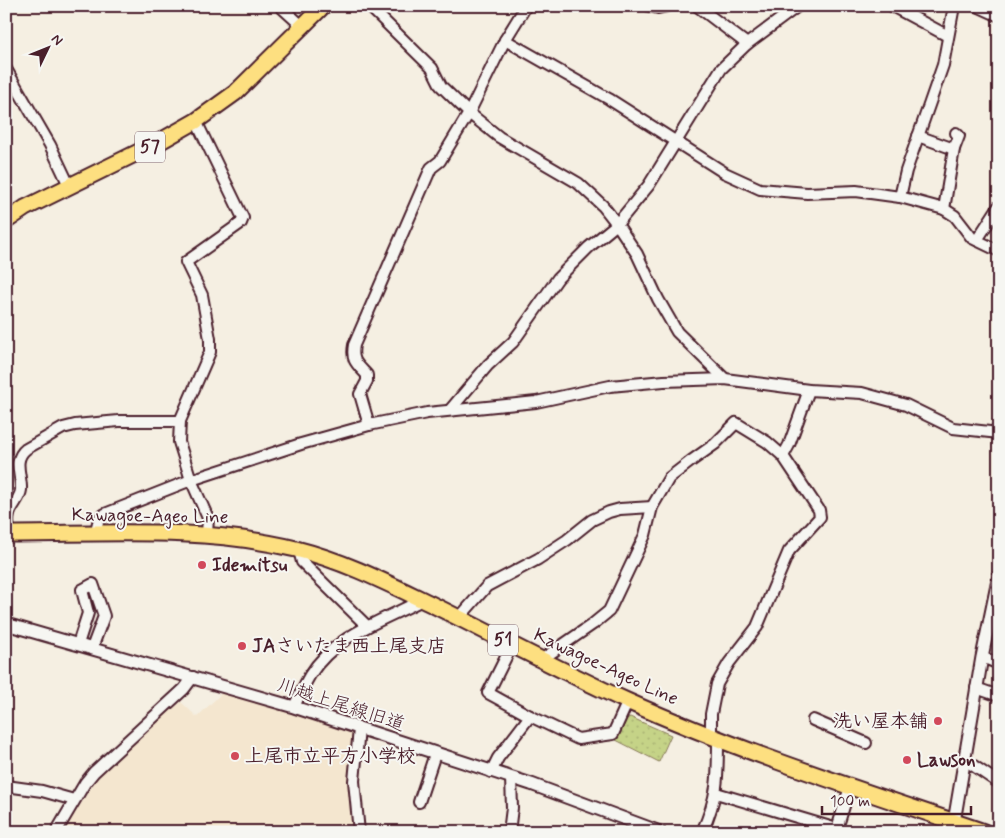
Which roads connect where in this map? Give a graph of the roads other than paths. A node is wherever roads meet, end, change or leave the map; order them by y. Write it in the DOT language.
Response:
graph roads {
  1 [pos="280,6"];
  2 [pos="324,6"];
  3 [pos="369,6"];
  4 [pos="526,6"];
  5 [pos="649,6"];
  6 [pos="668,6"];
  7 [pos="697,6"];
  8 [pos="798,6"];
  9 [pos="892,6"];
  10 [pos="954,6"];
  11 [pos="977,6"];
  12 [pos="999,16"];
  13 [pos="302,26"];
  14 [pos="948,36"];
  15 [pos="505,40"];
  16 [pos="747,44"];
  17 [pos="6,69"];
  18 [pos="469,113"];
  19 [pos="196,121"];
  20 [pos="956,133"];
  21 [pos="918,136"];
  22 [pos="676,141"];
  23 [pos="954,149"];
  24 [pos="72,185"];
  25 [pos="900,197"];
  26 [pos="999,206"];
  27 [pos="944,209"];
  28 [pos="6,220"];
  29 [pos="617,224"];
  30 [pos="978,240"];
  31 [pos="999,251"];
  32 [pos="725,379"];
  33 [pos="809,390"];
  34 [pos="450,410"];
  35 [pos="180,421"];
  36 [pos="369,425"];
  37 [pos="999,433"];
  38 [pos="783,456"];
  39 [pos="190,480"];
  40 [pos="652,507"];
  41 [pos="8,534"];
  42 [pos="96,534"];
  43 [pos="207,534"];
  44 [pos="299,550"];
  45 [pos="999,574"];
  46 [pos="422,600"];
  47 [pos="459,618"];
  48 [pos="6,624"];
  49 [pos="367,626"];
  50 [pos="78,644"];
  51 [pos="512,645"];
  52 [pos="92,648"];
  53 [pos="982,657"];
  54 [pos="541,660"];
  55 [pos="999,664"];
  56 [pos="193,677"];
  57 [pos="976,688"];
  58 [pos="999,696"];
  59 [pos="628,701"];
  60 [pos="294,707"];
  61 [pos="530,716"];
  62 [pos="813,720"];
  63 [pos="359,729"];
  64 [pos="715,738"];
  65 [pos="866,743"];
  66 [pos="434,754"];
  67 [pos="965,760"];
  68 [pos="491,772"];
  69 [pos="512,778"];
  70 [pos="999,783"];
  71 [pos="6,786"];
  72 [pos="850,787"];
  73 [pos="716,793"];
  74 [pos="74,800"];
  75 [pos="419,802"];
  76 [pos="954,822"];
  77 [pos="836,830"];
  78 [pos="361,831"];
  79 [pos="56,832"];
  80 [pos="509,832"];
  81 [pos="660,832"];
  82 [pos="702,832"];
  83 [pos="984,832"];
  1 -- 13 [label="street"];
  2 -- 13 [label="main road, 57"];
  3 -- 18 [label="street"];
  4 -- 15 [label="street"];
  5 -- 6 [label="street"];
  7 -- 16 [label="street"];
  8 -- 16 [label="street"];
  9 -- 14 [label="street"];
  10 -- 14 [label="street"];
  11 -- 12 [label="street"];
  13 -- 19 [label="main road, 57"];
  14 -- 21 [label="street"];
  15 -- 18 [label="street"];
  15 -- 22 [label="street"];
  16 -- 22 [label="street"];
  17 -- 24 [label="street"];
  18 -- 29 [label="street"];
  18 -- 36 [label="street"];
  19 -- 24 [label="main road, 57"];
  19 -- 35 [label="street"];
  20 -- 23 [label="street"];
  21 -- 23 [label="street"];
  21 -- 25 [label="street"];
  22 -- 25 [label="street"];
  22 -- 29 [label="street"];
  23 -- 27 [label="street"];
  24 -- 28 [label="main road, 57"];
  25 -- 27 [label="street"];
  26 -- 30 [label="street"];
  27 -- 30 [label="street"];
  29 -- 32 [label="street"];
  29 -- 34 [label="street"];
  30 -- 31 [label="street"];
  32 -- 33 [label="street"];
  32 -- 34 [label="street"];
  33 -- 37 [label="street"];
  33 -- 38 [label="street"];
  34 -- 36 [label="street"];
  35 -- 39 [label="street"];
  35 -- 41 [label="street"];
  36 -- 39 [label="street"];
  38 -- 40 [label="street"];
  38 -- 64 [label="street"];
  39 -- 42 [label="street"];
  39 -- 43 [label="street"];
  40 -- 47 [label="street"];
  40 -- 54 [label="street"];
  41 -- 42 [label="main road, Kawagoe-Ageo Line / 51"];
  42 -- 43 [label="main road, Kawagoe-Ageo Line / 51"];
  43 -- 44 [label="main road, Kawagoe-Ageo Line / 51"];
  44 -- 46 [label="main road, Kawagoe-Ageo Line / 51"];
  44 -- 49 [label="street"];
  45 -- 53 [label="street"];
  46 -- 47 [label="main road, Kawagoe-Ageo Line / 51"];
  46 -- 49 [label="street"];
  47 -- 51 [label="main road, Kawagoe-Ageo Line / 51"];
  48 -- 50 [label="street, 川越上尾線旧道"];
  49 -- 60 [label="street"];
  50 -- 52 [label="street, 川越上尾線旧道"];
  50 -- 52 [label="street"];
  51 -- 54 [label="main road, Kawagoe-Ageo Line / 51"];
  51 -- 61 [label="street"];
  52 -- 56 [label="street, 川越上尾線旧道"];
  53 -- 55 [label="street"];
  53 -- 57 [label="street"];
  54 -- 59 [label="main road, Kawagoe-Ageo Line / 51"];
  56 -- 60 [label="street, 川越上尾線旧道"];
  56 -- 74 [label="street"];
  57 -- 58 [label="street"];
  57 -- 67 [label="street"];
  59 -- 61 [label="street"];
  59 -- 64 [label="main road, Kawagoe-Ageo Line / 51"];
  60 -- 63 [label="street, 川越上尾線旧道"];
  61 -- 68 [label="street"];
  62 -- 65 [label="street"];
  63 -- 66 [label="street, 川越上尾線旧道"];
  63 -- 78 [label="street"];
  64 -- 72 [label="main road, Kawagoe-Ageo Line / 51"];
  64 -- 73 [label="street"];
  66 -- 68 [label="street, 川越上尾線旧道"];
  66 -- 75 [label="street"];
  67 -- 70 [label="street"];
  67 -- 76 [label="street"];
  68 -- 69 [label="street, 川越上尾線旧道"];
  69 -- 80 [label="street"];
  69 -- 81 [label="street, 川越上尾線旧道"];
  71 -- 74 [label="street"];
  72 -- 76 [label="main road, Kawagoe-Ageo Line / 51"];
  72 -- 77 [label="street"];
  73 -- 77 [label="street"];
  73 -- 82 [label="street"];
  74 -- 79 [label="street"];
  76 -- 83 [label="main road, Kawagoe-Ageo Line / 51"];
}
